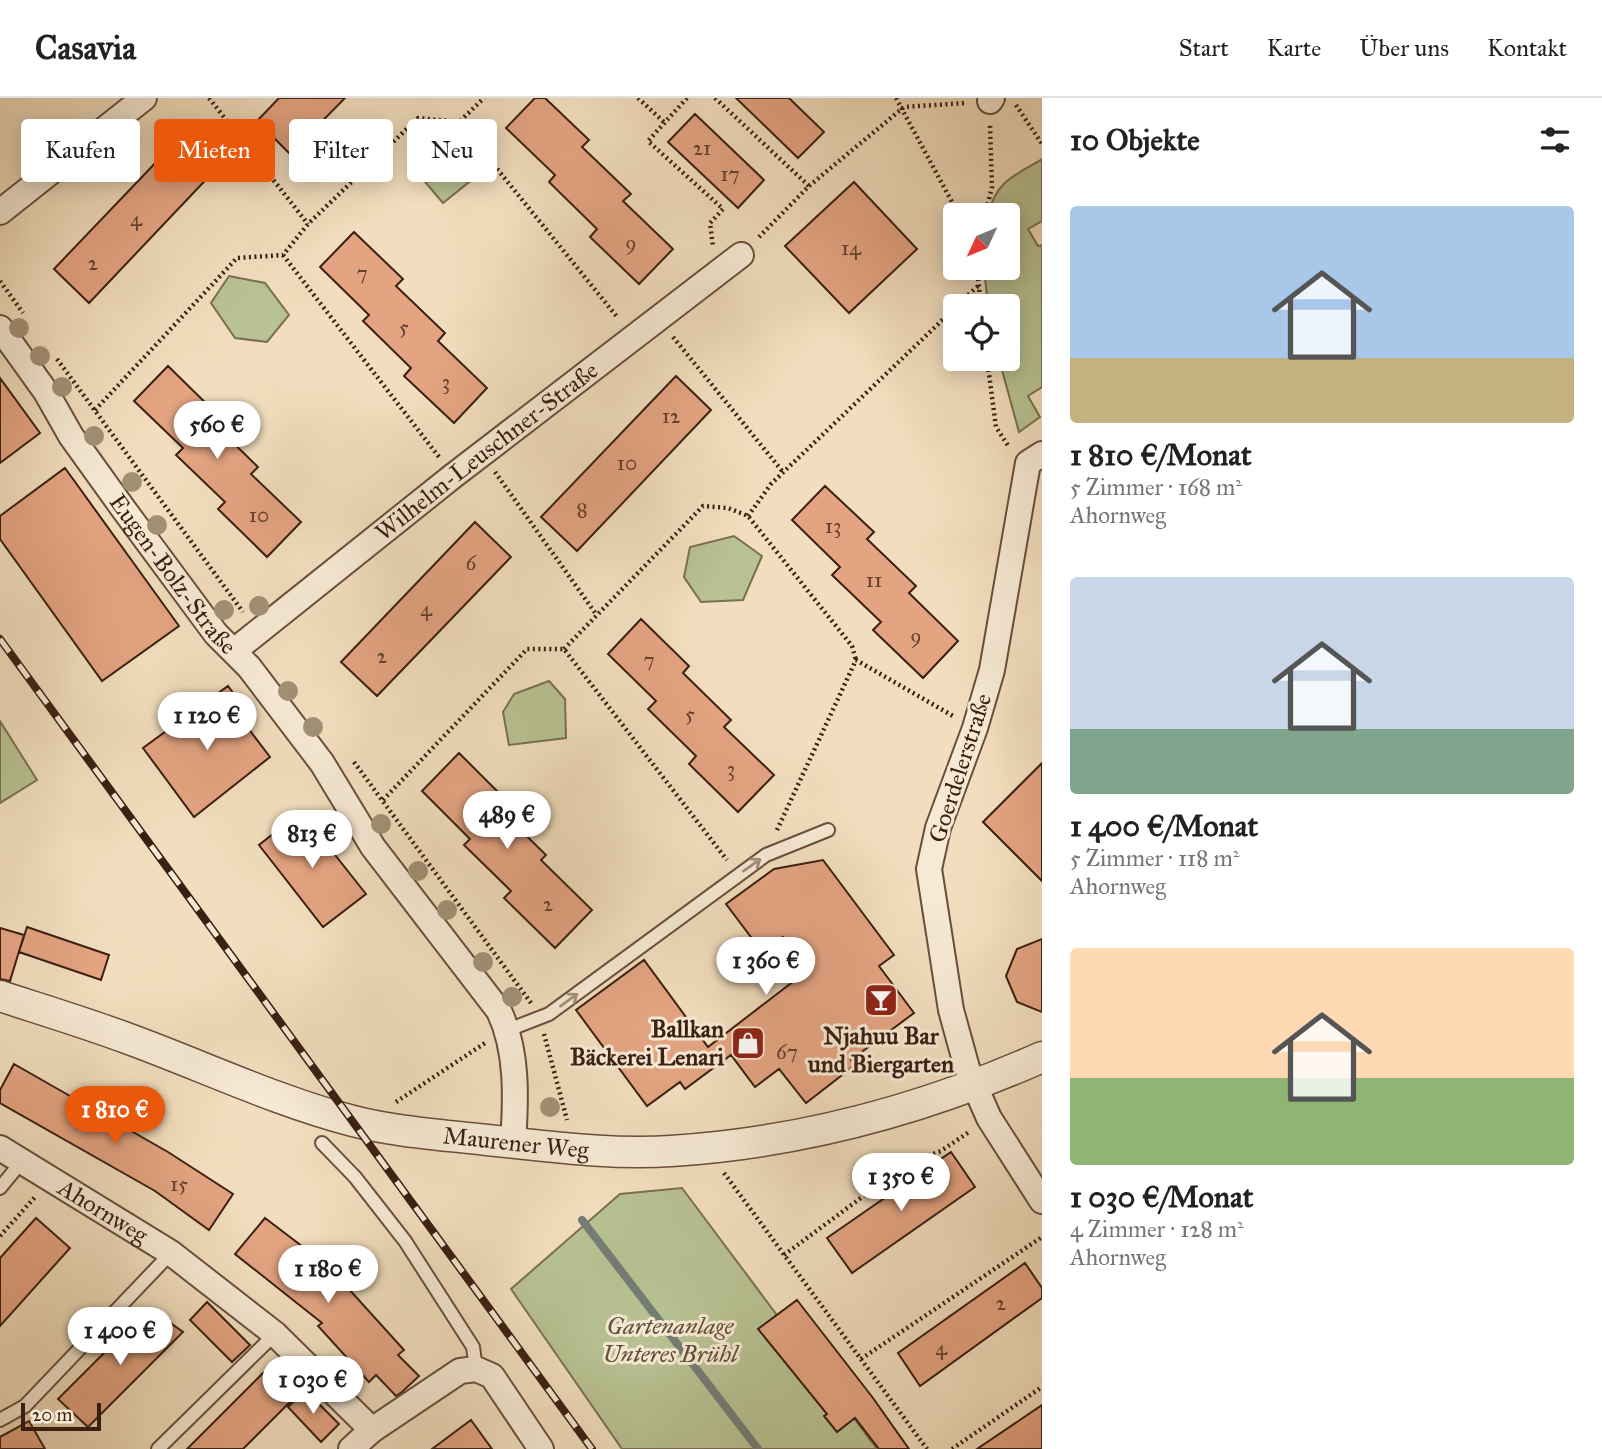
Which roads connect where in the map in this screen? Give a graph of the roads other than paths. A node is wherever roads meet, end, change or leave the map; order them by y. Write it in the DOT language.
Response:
graph roads {
  1 [pos="144,98"];
  2 [pos="0,212"];
  3 [pos="741,256"];
  4 [pos="0,328"];
  5 [pos="1035,459"];
  6 [pos="234,651"];
  7 [pos="828,830"];
  8 [pos="0,996"];
  9 [pos="508,1030"];
  10 [pos="1042,1058"];
  11 [pos="974,1087"];
  12 [pos="322,1143"];
  13 [pos="513,1143"];
  14 [pos="0,1148"];
  15 [pos="23,1160"];
  16 [pos="0,1188"];
  17 [pos="1042,1201"];
  18 [pos="172,1253"];
  19 [pos="275,1335"];
  20 [pos="476,1369"];
  21 [pos="0,1420"];
  22 [pos="372,1430"];
  23 [pos="158,1449"];
  24 [pos="351,1449"];
  25 [pos="541,1449"];
  1 -- 2 [label="street"];
  3 -- 6 [label="street, Wilhelm-Leuschner-Straße"];
  4 -- 6 [label="street, Eugen-Bolz-Straße"];
  5 -- 11 [label="street, Goerdelerstraße"];
  6 -- 9 [label="street, Eugen-Bolz-Straße"];
  9 -- 7 [label="lane, one-way"];
  8 -- 13 [label="street, Maurener Weg"];
  9 -- 13 [label="street, Eugen-Bolz-Straße"];
  10 -- 11 [label="street, Maurener Weg"];
  11 -- 13 [label="street, Maurener Weg"];
  11 -- 17 [label="street, Goerdelerstraße"];
  12 -- 20 [label="lane"];
  14 -- 15 [label="street, Ahornweg"];
  15 -- 16 [label="lane"];
  15 -- 18 [label="street, Ahornweg"];
  18 -- 19 [label="street, Ahornweg"];
  18 -- 21 [label="lane, Ahornweg"];
  19 -- 22 [label="street, Ahornweg"];
  19 -- 23 [label="lane"];
  20 -- 22 [label="street"];
  20 -- 25 [label="street"];
  22 -- 24 [label="street"];
}
